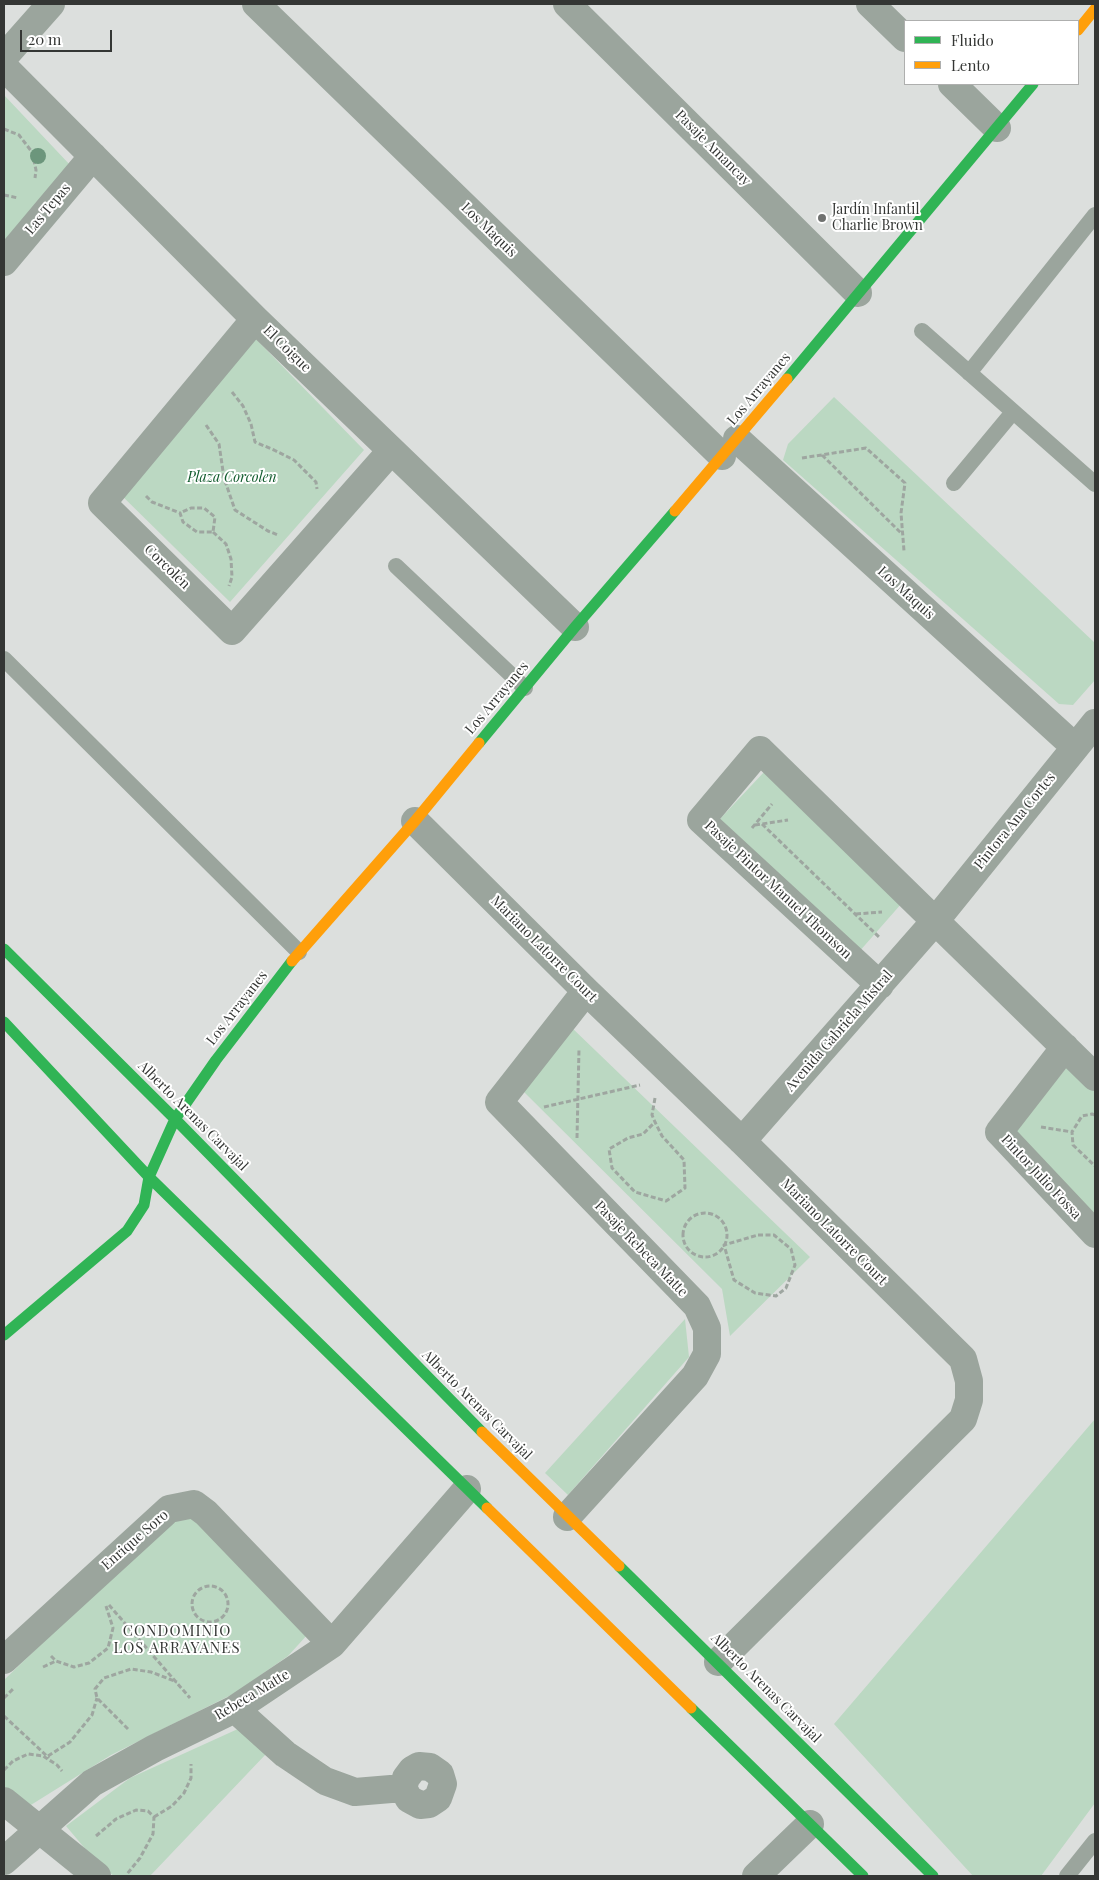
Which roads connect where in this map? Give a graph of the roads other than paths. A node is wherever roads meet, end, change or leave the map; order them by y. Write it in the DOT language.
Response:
graph roads {
  1 [pos="51,4"];
  2 [pos="256,4"];
  3 [pos="567,4"];
  4 [pos="870,4"];
  5 [pos="1095,9"];
  6 [pos="1079,29"];
  7 [pos="904,37"];
  8 [pos="4,57"];
  9 [pos="4,67"];
  10 [pos="953,85"];
  11 [pos="1032,85"];
  12 [pos="997,128"];
  13 [pos="93,156"];
  14 [pos="1095,215"];
  15 [pos="4,262"];
  16 [pos="858,293"];
  17 [pos="256,319"];
  18 [pos="922,331"];
  19 [pos="969,373"];
  20 [pos="1013,412"];
  21 [pos="730,448"];
  22 [pos="391,451"];
  23 [pos="954,483"];
  24 [pos="1095,484"];
  25 [pos="396,566"];
  26 [pos="575,627"];
  27 [pos="4,658"];
  28 [pos="525,688"];
  29 [pos="1095,723"];
  30 [pos="1075,747"];
  31 [pos="414,821"];
  32 [pos="936,920"];
  33 [pos="4,949"];
  34 [pos="299,952"];
  35 [pos="880,985"];
  36 [pos="584,995"];
  37 [pos="4,1022"];
  38 [pos="1065,1047"];
  39 [pos="1095,1077"];
  40 [pos="175,1119"];
  41 [pos="742,1141"];
  42 [pos="149,1178"];
  43 [pos="1095,1234"];
  44 [pos="4,1335"];
  45 [pos="467,1489"];
  46 [pos="567,1517"];
  47 [pos="332,1644"];
  48 [pos="4,1660"];
  49 [pos="718,1662"];
  50 [pos="235,1709"];
  51 [pos="403,1788"];
  52 [pos="4,1801"];
  53 [pos="810,1824"];
  54 [pos="39,1828"];
  55 [pos="1095,1841"];
  56 [pos="4,1861"];
  57 [pos="97,1876"];
  58 [pos="756,1876"];
  59 [pos="863,1876"];
  60 [pos="933,1876"];
  61 [pos="1068,1876"];
  1 -- 8 [label="street"];
  2 -- 21 [label="street, Los Maquis"];
  3 -- 16 [label="street, Pasaje Amancay"];
  4 -- 7 [label="street"];
  5 -- 6 [label="street"];
  9 -- 13 [label="street, El Coigue"];
  10 -- 12 [label="street"];
  11 -- 12 [label="street, Los Arrayanes"];
  12 -- 16 [label="street, Los Arrayanes"];
  13 -- 15 [label="street, Las Tepas"];
  13 -- 17 [label="street, El Coigue"];
  14 -- 19 [label="lane"];
  16 -- 21 [label="street, Los Arrayanes"];
  17 -- 22 [label="street, El Coigue"];
  17 -- 22 [label="street, Corcolén"];
  18 -- 19 [label="lane"];
  19 -- 20 [label="lane"];
  20 -- 23 [label="lane"];
  20 -- 24 [label="lane"];
  21 -- 26 [label="street, Los Arrayanes"];
  21 -- 30 [label="street, Los Maquis"];
  22 -- 26 [label="street, El Coigue"];
  25 -- 28 [label="lane"];
  26 -- 28 [label="street, Los Arrayanes"];
  27 -- 34 [label="lane"];
  28 -- 31 [label="street, Los Arrayanes"];
  29 -- 30 [label="street, Pintora Ana Cortes"];
  30 -- 32 [label="street, Pintora Ana Cortes"];
  31 -- 34 [label="street, Los Arrayanes"];
  31 -- 36 [label="street, Mariano Latorre Court"];
  32 -- 35 [label="street, Avenida Gabriela Mistral"];
  32 -- 35 [label="street, Pasaje Pintor Manuel Thomson"];
  32 -- 38 [label="street"];
  33 -- 40 [label="street, Alberto Arenas Carvajal"];
  34 -- 40 [label="street, Los Arrayanes"];
  35 -- 41 [label="street, Avenida Gabriela Mistral"];
  36 -- 41 [label="street, Mariano Latorre Court"];
  36 -- 46 [label="street, Pasaje Rebeca Matte"];
  37 -- 42 [label="street"];
  38 -- 39 [label="street"];
  38 -- 43 [label="street, Pintor Julio Fossa"];
  40 -- 42 [label="street, Los Arrayanes"];
  40 -- 46 [label="street, Alberto Arenas Carvajal"];
  41 -- 49 [label="street, Mariano Latorre Court"];
  42 -- 44 [label="street, Los Arrayanes"];
  42 -- 45 [label="street"];
  45 -- 47 [label="street, Rebeca Matte"];
  45 -- 53 [label="street"];
  46 -- 49 [label="street, Alberto Arenas Carvajal"];
  47 -- 48 [label="street, Enrique Soro"];
  47 -- 50 [label="street, Rebeca Matte"];
  49 -- 60 [label="street, Alberto Arenas Carvajal"];
  50 -- 51 [label="street"];
  50 -- 54 [label="street, Rebeca Matte"];
  52 -- 54 [label="street"];
  53 -- 58 [label="street"];
  53 -- 59 [label="street"];
  54 -- 56 [label="street, Rebeca Matte"];
  54 -- 57 [label="street"];
  55 -- 61 [label="lane"];
}
